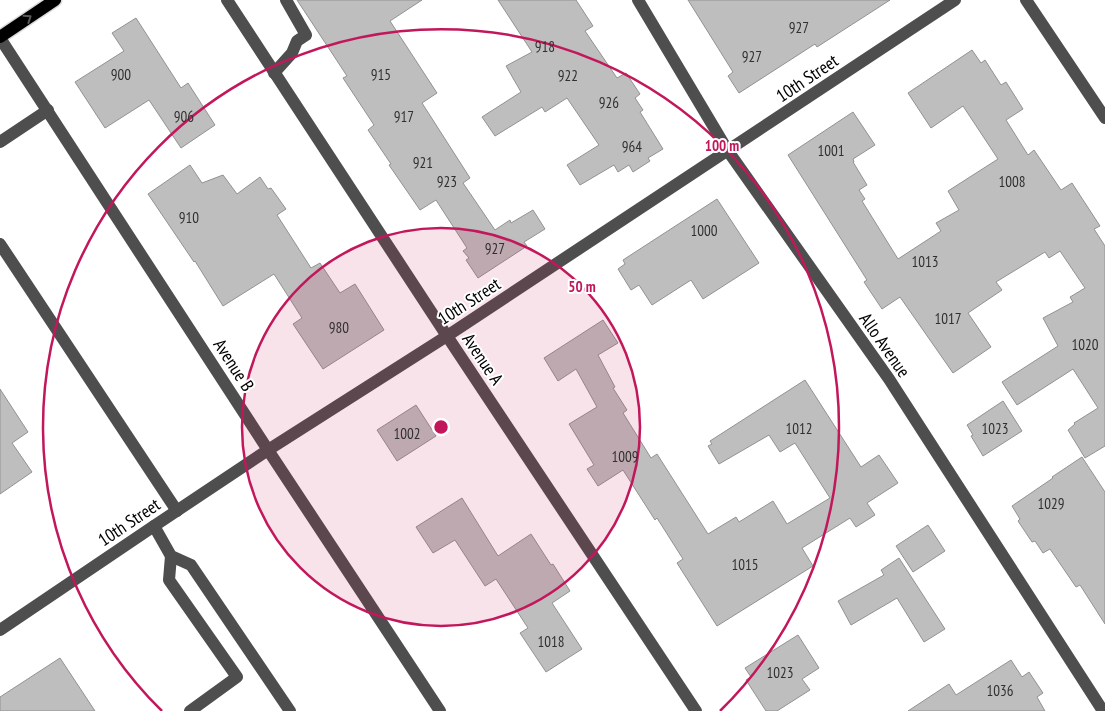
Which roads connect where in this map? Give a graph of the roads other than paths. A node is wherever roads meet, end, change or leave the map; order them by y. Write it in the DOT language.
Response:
graph roads {
  1 [pos="55,0"];
  2 [pos="227,0"];
  3 [pos="286,0"];
  4 [pos="638,0"];
  5 [pos="956,0"];
  6 [pos="1026,0"];
  7 [pos="0,37"];
  8 [pos="274,72"];
  9 [pos="48,110"];
  10 [pos="1105,118"];
  11 [pos="0,142"];
  12 [pos="728,151"];
  13 [pos="0,244"];
  14 [pos="447,336"];
  15 [pos="268,450"];
  16 [pos="177,510"];
  17 [pos="154,526"];
  18 [pos="171,556"];
  19 [pos="0,630"];
  20 [pos="190,711"];
  21 [pos="290,711"];
  22 [pos="440,711"];
  23 [pos="696,711"];
  24 [pos="1103,711"];
  7 -- 1 [label="main road, one-way"];
  2 -- 8 [label="street, Avenue A"];
  3 -- 8 [label="street"];
  4 -- 12 [label="street, Allo Avenue"];
  5 -- 12 [label="street, 10th Street"];
  6 -- 10 [label="street"];
  7 -- 9 [label="street, Avenue B"];
  8 -- 14 [label="street, Avenue A"];
  9 -- 11 [label="street"];
  9 -- 15 [label="street, Avenue B"];
  12 -- 14 [label="street, 10th Street"];
  12 -- 24 [label="street, Allo Avenue"];
  13 -- 16 [label="street"];
  14 -- 15 [label="street, 10th Street"];
  14 -- 23 [label="street, Avenue A"];
  15 -- 16 [label="street, 10th Street"];
  15 -- 22 [label="street, Avenue B"];
  16 -- 17 [label="street, 10th Street"];
  17 -- 18 [label="street"];
  17 -- 19 [label="street, 10th Street"];
  18 -- 20 [label="street"];
  18 -- 21 [label="street"];
}
